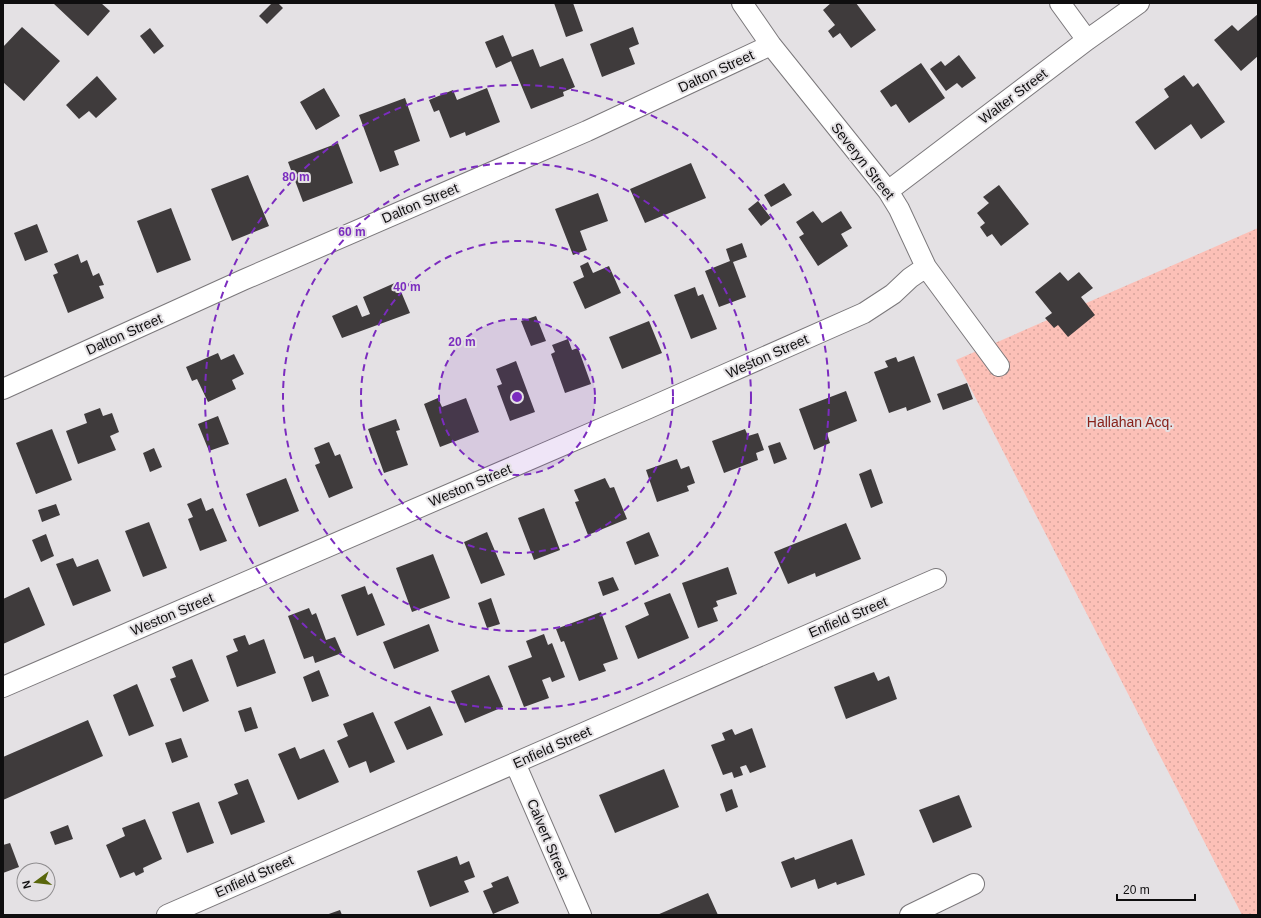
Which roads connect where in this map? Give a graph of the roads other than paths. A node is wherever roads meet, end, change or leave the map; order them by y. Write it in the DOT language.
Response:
graph roads {
  1 [pos="742,3"];
  2 [pos="1060,3"];
  3 [pos="1140,3"];
  4 [pos="1087,40"];
  5 [pos="771,45"];
  6 [pos="888,191"];
  7 [pos="926,266"];
  8 [pos="999,366"];
  9 [pos="3,389"];
  10 [pos="936,579"];
  11 [pos="3,687"];
  12 [pos="515,763"];
  13 [pos="974,884"];
  14 [pos="167,915"];
  15 [pos="580,915"];
  16 [pos="910,915"];
  1 -- 5 [label="street, Severyn Street"];
  2 -- 4 [label="street"];
  3 -- 4 [label="street, Walter Street"];
  4 -- 6 [label="street, Walter Street"];
  5 -- 6 [label="street, Severyn Street"];
  5 -- 9 [label="street, Dalton Street"];
  6 -- 7 [label="street, Severyn Street"];
  7 -- 8 [label="street, Severyn Street"];
  7 -- 11 [label="street, Weston Street"];
  10 -- 12 [label="street, Enfield Street"];
  12 -- 14 [label="street, Enfield Street"];
  12 -- 15 [label="street, Calvert Street"];
  13 -- 16 [label="street"];
}
